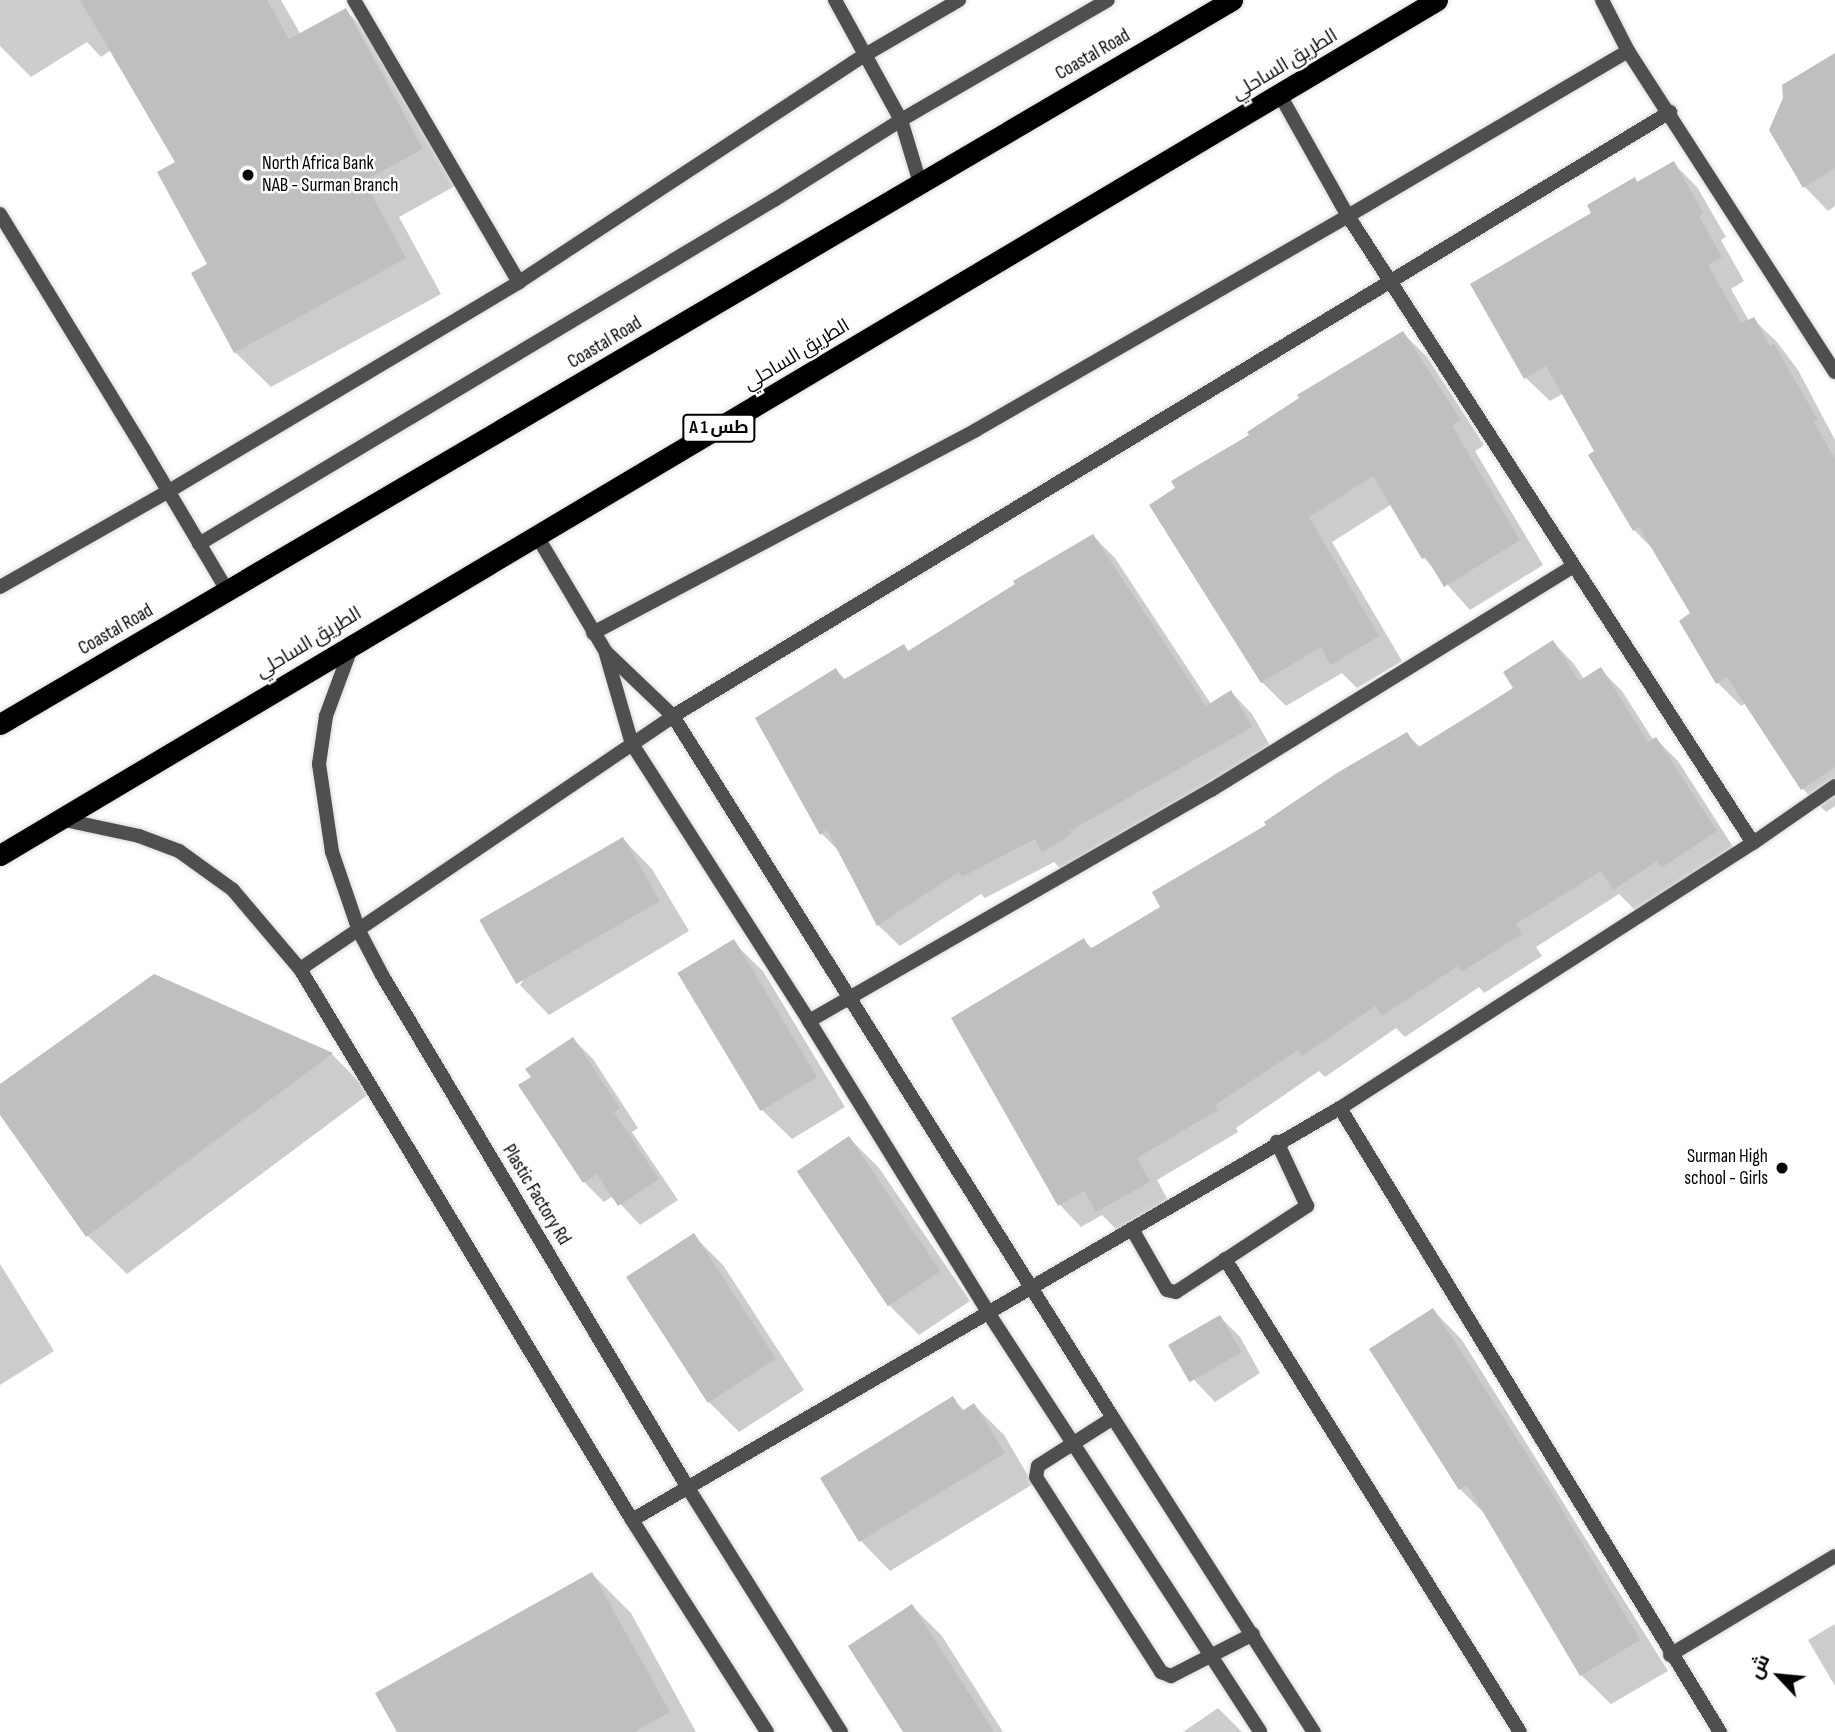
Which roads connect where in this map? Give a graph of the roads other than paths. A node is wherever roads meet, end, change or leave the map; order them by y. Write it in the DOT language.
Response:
graph roads {
  1 [pos="354,0"];
  2 [pos="835,0"];
  3 [pos="958,0"];
  4 [pos="1108,0"];
  5 [pos="1232,0"];
  6 [pos="1437,0"];
  7 [pos="1602,0"];
  8 [pos="1628,51"];
  9 [pos="865,55"];
  10 [pos="1280,95"];
  11 [pos="1670,112"];
  12 [pos="901,120"];
  13 [pos="920,183"];
  14 [pos="0,214"];
  15 [pos="1348,216"];
  16 [pos="1391,279"];
  17 [pos="519,282"];
  18 [pos="1835,372"];
  19 [pos="169,491"];
  20 [pos="537,536"];
  21 [pos="200,544"];
  22 [pos="1572,567"];
  23 [pos="0,587"];
  24 [pos="228,592"];
  25 [pos="593,634"];
  26 [pos="354,643"];
  27 [pos="606,652"];
  28 [pos="673,716"];
  29 [pos="0,724"];
  30 [pos="632,744"];
  31 [pos="1835,786"];
  32 [pos="60,819"];
  33 [pos="1753,843"];
  34 [pos="0,855"];
  35 [pos="359,931"];
  36 [pos="300,969"];
  37 [pos="850,997"];
  38 [pos="809,1021"];
  39 [pos="1340,1108"];
  40 [pos="1277,1142"];
  41 [pos="1132,1229"];
  42 [pos="1225,1259"];
  43 [pos="1031,1289"];
  44 [pos="989,1314"];
  45 [pos="1112,1418"];
  46 [pos="1072,1445"];
  47 [pos="688,1488"];
  48 [pos="632,1520"];
  49 [pos="1835,1556"];
  50 [pos="1253,1634"];
  51 [pos="1670,1655"];
  52 [pos="1213,1656"];
  53 [pos="766,1732"];
  54 [pos="841,1732"];
  55 [pos="1260,1732"];
  56 [pos="1314,1732"];
  57 [pos="1520,1732"];
  58 [pos="1720,1732"];
  1 -- 17 [label="street"];
  2 -- 9 [label="street"];
  3 -- 9 [label="street"];
  4 -- 12 [label="street"];
  5 -- 13 [label="highway, Coastal Road"];
  6 -- 10 [label="highway, الطريق الساحلي / A 1 طس"];
  7 -- 8 [label="street"];
  8 -- 11 [label="street"];
  8 -- 15 [label="street"];
  9 -- 12 [label="street"];
  9 -- 17 [label="street"];
  10 -- 15 [label="street"];
  10 -- 20 [label="highway, الطريق الساحلي / A 1 طس"];
  11 -- 16 [label="street"];
  11 -- 18 [label="street"];
  12 -- 13 [label="street"];
  12 -- 21 [label="street"];
  13 -- 24 [label="highway, Coastal Road"];
  14 -- 19 [label="street"];
  15 -- 16 [label="street"];
  15 -- 25 [label="street"];
  16 -- 22 [label="street"];
  16 -- 28 [label="street"];
  17 -- 19 [label="street"];
  19 -- 21 [label="street"];
  19 -- 23 [label="street"];
  20 -- 25 [label="street"];
  20 -- 26 [label="highway, الطريق الساحلي / A 1 طس"];
  21 -- 24 [label="street"];
  22 -- 33 [label="street"];
  22 -- 37 [label="street"];
  24 -- 29 [label="highway, Coastal Road"];
  25 -- 27 [label="street"];
  26 -- 32 [label="highway, الطريق الساحلي / A 1 طس"];
  26 -- 35 [label="street, Plastic Factory Rd"];
  27 -- 28 [label="street"];
  27 -- 30 [label="street"];
  28 -- 30 [label="street"];
  28 -- 37 [label="street"];
  30 -- 35 [label="street"];
  30 -- 38 [label="street"];
  31 -- 33 [label="street"];
  32 -- 34 [label="highway, الطريق الساحلي / A 1 طس"];
  32 -- 36 [label="street"];
  33 -- 39 [label="street"];
  35 -- 36 [label="street"];
  35 -- 47 [label="street, Plastic Factory Rd"];
  36 -- 48 [label="street"];
  37 -- 38 [label="street"];
  37 -- 43 [label="street"];
  38 -- 44 [label="street"];
  39 -- 40 [label="street"];
  39 -- 51 [label="street"];
  40 -- 41 [label="street"];
  40 -- 42 [label="street"];
  41 -- 42 [label="street"];
  41 -- 43 [label="street"];
  42 -- 57 [label="street"];
  43 -- 44 [label="street"];
  43 -- 45 [label="street"];
  44 -- 46 [label="street"];
  44 -- 47 [label="street"];
  45 -- 46 [label="street"];
  45 -- 50 [label="street"];
  46 -- 52 [label="street"];
  46 -- 52 [label="street"];
  47 -- 48 [label="street"];
  47 -- 54 [label="street, Plastic Factory Rd"];
  48 -- 53 [label="street"];
  49 -- 51 [label="street"];
  50 -- 52 [label="street"];
  50 -- 56 [label="street"];
  51 -- 58 [label="street"];
  52 -- 55 [label="street"];
}
